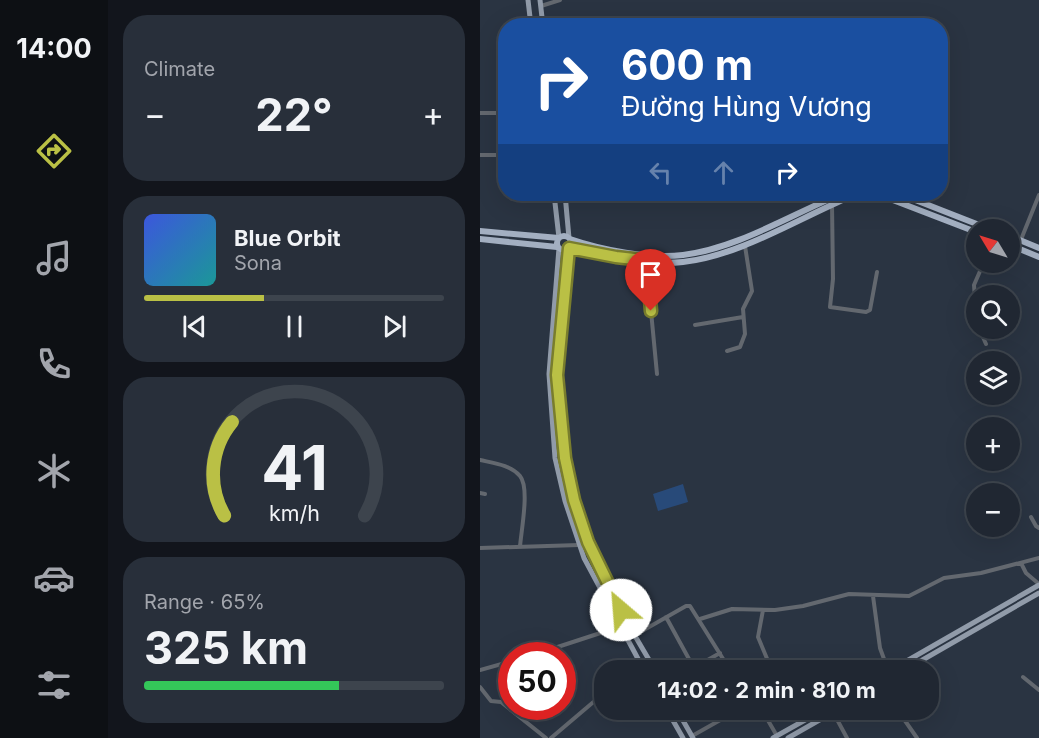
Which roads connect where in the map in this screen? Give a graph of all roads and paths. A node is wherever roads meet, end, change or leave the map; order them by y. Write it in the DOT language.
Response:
graph roads {
  1 [pos="528,0"];
  2 [pos="560,0"];
  3 [pos="540,3"];
  4 [pos="530,18"];
  5 [pos="542,18"];
  6 [pos="480,113"];
  7 [pos="498,113"];
  8 [pos="480,155"];
  9 [pos="498,155"];
  10 [pos="1039,195"];
  11 [pos="555,201"];
  12 [pos="566,201"];
  13 [pos="823,201"];
  14 [pos="832,201"];
  15 [pos="843,201"];
  16 [pos="896,201"];
  17 [pos="918,201"];
  18 [pos="831,205"];
  19 [pos="966,220"];
  20 [pos="966,228"];
  21 [pos="480,231"];
  22 [pos="559,238"];
  23 [pos="480,239"];
  24 [pos="569,239"];
  25 [pos="1021,241"];
  26 [pos="745,244"];
  27 [pos="558,248"];
  28 [pos="569,248"];
  29 [pos="1039,248"];
  30 [pos="1020,250"];
  31 [pos="1039,257"];
  32 [pos="652,261"];
  33 [pos="877,272"];
  34 [pos="743,317"];
  35 [pos="695,325"];
  36 [pos="984,339"];
  37 [pos="986,344"];
  38 [pos="727,351"];
  39 [pos="657,374"];
  40 [pos="480,460"];
  41 [pos="1031,517"];
  42 [pos="1039,528"];
  43 [pos="579,545"];
  44 [pos="520,547"];
  45 [pos="480,548"];
  46 [pos="592,554"];
  47 [pos="584,558"];
  48 [pos="1039,558"];
  49 [pos="1021,562"];
  50 [pos="1039,585"];
  51 [pos="1039,593"];
  52 [pos="873,596"];
  53 [pos="763,610"];
  54 [pos="666,617"];
  55 [pos="700,619"];
  56 [pos="628,624"];
  57 [pos="620,628"];
  58 [pos="634,635"];
  59 [pos="575,642"];
  60 [pos="720,653"];
  61 [pos="637,660"];
  62 [pos="649,660"];
  63 [pos="688,660"];
  64 [pos="709,660"];
  65 [pos="724,660"];
  66 [pos="768,660"];
  67 [pos="885,660"];
  68 [pos="907,660"];
  69 [pos="922,660"];
  70 [pos="498,665"];
  71 [pos="480,670"];
  72 [pos="1023,677"];
  73 [pos="480,687"];
  74 [pos="1039,690"];
  75 [pos="594,702"];
  76 [pos="672,720"];
  77 [pos="683,720"];
  78 [pos="721,720"];
  79 [pos="767,720"];
  80 [pos="805,720"];
  81 [pos="819,720"];
  82 [pos="839,720"];
  83 [pos="904,720"];
  84 [pos="693,737"];
  85 [pos="775,737"];
  86 [pos="548,738"];
  87 [pos="683,738"];
  88 [pos="788,738"];
  89 [pos="847,738"];
  90 [pos="917,738"];
  1 -- 4 [label="main road"];
  2 -- 3 [label="street"];
  3 -- 5 [label="main road"];
  6 -- 7 [label="street"];
  8 -- 9 [label="street"];
  10 -- 25 [label="street"];
  11 -- 22 [label="main road"];
  12 -- 24 [label="main road"];
  13 -- 24 [label="highway"];
  14 -- 18 [label="street"];
  15 -- 18 [label="highway"];
  16 -- 20 [label="highway"];
  17 -- 19 [label="highway"];
  18 -- 26 [label="highway"];
  18 -- 33 [label="street"];
  21 -- 22 [label="highway"];
  22 -- 24 [label="highway"];
  22 -- 27 [label="highway"];
  23 -- 27 [label="highway"];
  24 -- 28 [label="highway"];
  25 -- 29 [label="highway"];
  26 -- 32 [label="highway"];
  26 -- 34 [label="street"];
  27 -- 28 [label="highway"];
  27 -- 43 [label="main road"];
  28 -- 32 [label="highway"];
  28 -- 46 [label="main road"];
  30 -- 31 [label="highway"];
  32 -- 39 [label="street"];
  34 -- 35 [label="street"];
  34 -- 38 [label="street"];
  36 -- 37 [label="street"];
  40 -- 44 [label="street"];
  41 -- 42 [label="street"];
  43 -- 44 [label="street"];
  43 -- 47 [label="main road"];
  44 -- 45 [label="street"];
  46 -- 47 [label="main road"];
  46 -- 56 [label="main road"];
  47 -- 57 [label="main road"];
  48 -- 49 [label="street"];
  49 -- 50 [label="street"];
  49 -- 52 [label="street"];
  50 -- 68 [label="main road"];
  51 -- 69 [label="main road"];
  52 -- 53 [label="street"];
  52 -- 67 [label="street"];
  53 -- 55 [label="street"];
  53 -- 66 [label="street"];
  54 -- 55 [label="street"];
  54 -- 58 [label="street"];
  54 -- 63 [label="street"];
  55 -- 60 [label="street"];
  56 -- 57 [label="street"];
  56 -- 58 [label="main road"];
  57 -- 59 [label="street"];
  57 -- 61 [label="main road"];
  58 -- 62 [label="main road"];
  60 -- 64 [label="street"];
  60 -- 65 [label="street"];
  70 -- 71 [label="street"];
  72 -- 74 [label="street"];
  73 -- 86 [label="street"];
  75 -- 86 [label="street"];
  76 -- 87 [label="main road"];
  77 -- 84 [label="main road"];
  78 -- 84 [label="street"];
  79 -- 85 [label="street"];
  80 -- 85 [label="main road"];
  81 -- 88 [label="main road"];
  82 -- 89 [label="street"];
  83 -- 90 [label="street"];
}
